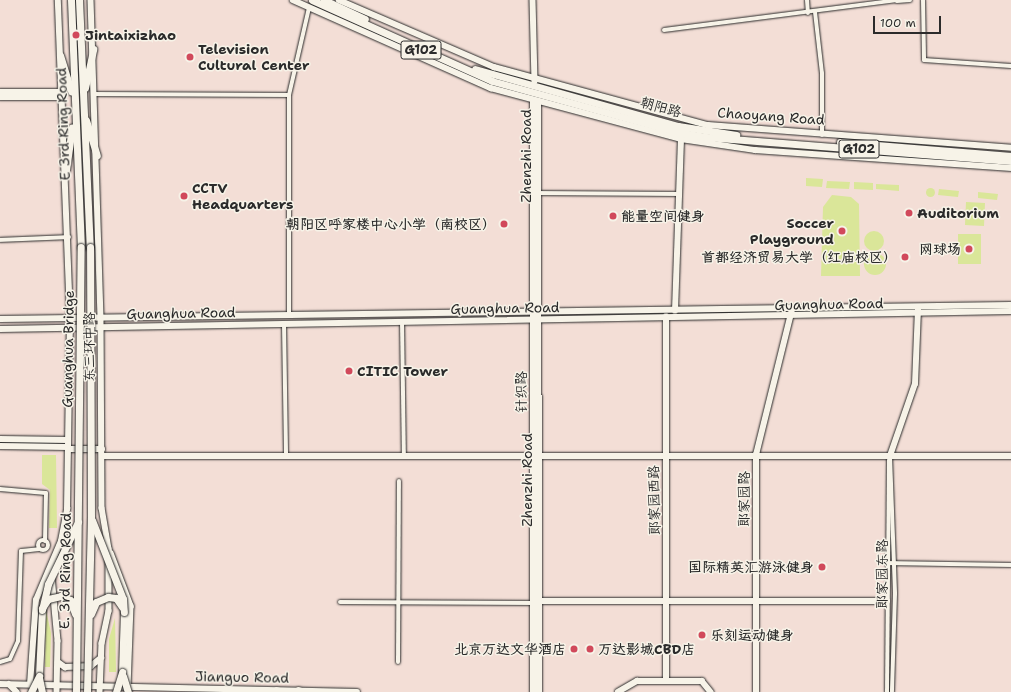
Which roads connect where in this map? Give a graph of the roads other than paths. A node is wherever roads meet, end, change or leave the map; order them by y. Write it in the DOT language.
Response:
graph roads {
  1 [pos="58,0"];
  2 [pos="71,0"];
  3 [pos="80,0"];
  4 [pos="91,0"];
  5 [pos="293,0"];
  6 [pos="312,0"];
  7 [pos="324,0"];
  8 [pos="339,0"];
  9 [pos="533,0"];
  10 [pos="807,0"];
  11 [pos="910,0"];
  12 [pos="923,0"];
  13 [pos="897,1"];
  14 [pos="309,8"];
  15 [pos="815,12"];
  16 [pos="808,13"];
  17 [pos="664,30"];
  18 [pos="93,49"];
  19 [pos="60,55"];
  20 [pos="1011,66"];
  21 [pos="535,78"];
  22 [pos="0,92"];
  23 [pos="61,94"];
  24 [pos="94,94"];
  25 [pos="535,94"];
  26 [pos="289,95"];
  27 [pos="0,97"];
  28 [pos="74,100"];
  29 [pos="82,100"];
  30 [pos="83,108"];
  31 [pos="74,109"];
  32 [pos="706,134"];
  33 [pos="822,135"];
  34 [pos="681,139"];
  35 [pos="1011,148"];
  36 [pos="97,155"];
  37 [pos="1011,156"];
  38 [pos="1011,161"];
  39 [pos="1011,168"];
  40 [pos="66,170"];
  41 [pos="536,193"];
  42 [pos="679,194"];
  43 [pos="69,237"];
  44 [pos="0,240"];
  45 [pos="81,247"];
  46 [pos="1011,305"];
  47 [pos="918,306"];
  48 [pos="675,311"];
  49 [pos="1011,311"];
  50 [pos="792,313"];
  51 [pos="918,314"];
  52 [pos="289,316"];
  53 [pos="536,316"];
  54 [pos="666,317"];
  55 [pos="70,318"];
  56 [pos="101,318"];
  57 [pos="0,319"];
  58 [pos="402,322"];
  59 [pos="284,324"];
  60 [pos="101,327"];
  61 [pos="70,328"];
  62 [pos="0,329"];
  63 [pos="0,439"];
  64 [pos="68,445"];
  65 [pos="0,446"];
  66 [pos="102,452"];
  67 [pos="756,455"];
  68 [pos="286,456"];
  69 [pos="404,456"];
  70 [pos="536,456"];
  71 [pos="665,456"];
  72 [pos="890,456"];
  73 [pos="1011,456"];
  74 [pos="399,481"];
  75 [pos="0,489"];
  76 [pos="91,517"];
  77 [pos="79,520"];
  78 [pos="45,541"];
  79 [pos="39,549"];
  80 [pos="109,549"];
  81 [pos="51,563"];
  82 [pos="887,563"];
  83 [pos="894,563"];
  84 [pos="1011,564"];
  85 [pos="756,600"];
  86 [pos="887,601"];
  87 [pos="340,602"];
  88 [pos="398,602"];
  89 [pos="536,602"];
  90 [pos="668,602"];
  91 [pos="42,610"];
  92 [pos="124,612"];
  93 [pos="78,628"];
  94 [pos="89,628"];
  95 [pos="101,658"];
  96 [pos="0,662"];
  97 [pos="58,662"];
  98 [pos="398,662"];
  99 [pos="122,672"];
  100 [pos="39,676"];
  101 [pos="666,682"];
  102 [pos="0,684"];
  103 [pos="9,684"];
  104 [pos="57,685"];
  105 [pos="100,685"];
  106 [pos="147,687"];
  107 [pos="31,688"];
  108 [pos="128,689"];
  109 [pos="200,690"];
  110 [pos="279,691"];
  111 [pos="301,691"];
  112 [pos="17,692"];
  113 [pos="42,692"];
  114 [pos="57,692"];
  115 [pos="76,692"];
  116 [pos="87,692"];
  117 [pos="100,692"];
  118 [pos="116,692"];
  119 [pos="143,692"];
  120 [pos="356,692"];
  121 [pos="533,692"];
  122 [pos="539,692"];
  123 [pos="618,692"];
  124 [pos="711,692"];
  125 [pos="756,692"];
  126 [pos="888,692"];
  127 [pos="892,692"];
  1 -- 19 [label="street"];
  2 -- 28 [label="highway, E 3rd Ring Road"];
  3 -- 29 [label="highway, E 3rd Ring Road"];
  4 -- 18 [label="street, 东三环中路"];
  5 -- 14 [label="street, 朝阳路"];
  6 -- 25 [label="highway, Chaoyang Road / G102"];
  7 -- 25 [label="highway, 朝阳路 / G102"];
  8 -- 21 [label="street"];
  9 -- 21 [label="street"];
  10 -- 16 [label="street"];
  11 -- 13 [label="street"];
  12 -- 20 [label="street"];
  13 -- 15 [label="street"];
  14 -- 25 [label="street, 朝阳路"];
  14 -- 26 [label="street"];
  15 -- 16 [label="street"];
  15 -- 33 [label="street"];
  16 -- 17 [label="street"];
  18 -- 24 [label="street, 东三环中路"];
  18 -- 29 [label="highway"];
  19 -- 23 [label="street"];
  19 -- 28 [label="highway"];
  21 -- 25 [label="street"];
  21 -- 32 [label="street, Chaoyang Road"];
  22 -- 23 [label="main road"];
  23 -- 27 [label="main road"];
  23 -- 40 [label="street"];
  24 -- 26 [label="street"];
  24 -- 36 [label="street, 东三环中路"];
  25 -- 32 [label="highway, 朝阳路 / G102"];
  25 -- 34 [label="street, Chaoyang Road"];
  25 -- 41 [label="main road, Zhenzhi Road"];
  26 -- 52 [label="street"];
  28 -- 31 [label="highway, E 3rd Ring Road"];
  29 -- 30 [label="highway, E 3rd Ring Road"];
  30 -- 36 [label="highway"];
  30 -- 76 [label="highway, E. 3rd Ring Road, bridge"];
  31 -- 40 [label="highway"];
  31 -- 45 [label="highway, E 3rd Ring Road"];
  32 -- 33 [label="street, Chaoyang Road"];
  32 -- 34 [label="street, Chaoyang Road"];
  32 -- 37 [label="highway, 朝阳路 / G102"];
  32 -- 38 [label="highway, 朝阳路 / G102"];
  32 -- 39 [label="street, Chaoyang Road"];
  33 -- 35 [label="street, Chaoyang Road"];
  34 -- 42 [label="street"];
  36 -- 56 [label="street, 东三环中路"];
  40 -- 43 [label="street"];
  41 -- 42 [label="street"];
  41 -- 53 [label="main road, Zhenzhi Road"];
  42 -- 48 [label="street"];
  43 -- 44 [label="street"];
  43 -- 55 [label="street"];
  45 -- 77 [label="highway, E. 3rd Ring Road, bridge"];
  46 -- 47 [label="main road, Guanghua Road"];
  47 -- 50 [label="main road, Guanghua Road"];
  47 -- 51 [label="street, 郎家园东路"];
  48 -- 50 [label="main road, Guanghua Road"];
  48 -- 53 [label="main road, Guanghua Road"];
  49 -- 51 [label="main road, Guanghua Road"];
  50 -- 51 [label="main road, Guanghua Road"];
  50 -- 54 [label="main road, Guanghua Road"];
  50 -- 67 [label="street, 郎家园路"];
  51 -- 72 [label="street, 郎家园东路"];
  52 -- 53 [label="main road, Guanghua Road"];
  52 -- 56 [label="main road, Guanghua Road"];
  53 -- 54 [label="main road, Guanghua Road"];
  53 -- 58 [label="main road, Guanghua Road"];
  53 -- 70 [label="main road, Zhenzhi Road"];
  54 -- 71 [label="street, 郎家园西路"];
  55 -- 56 [label="main road, Guanghua Road"];
  55 -- 57 [label="main road, Guanghua Road"];
  55 -- 61 [label="street"];
  56 -- 60 [label="street, 东三环中路"];
  58 -- 59 [label="main road, Guanghua Road"];
  58 -- 69 [label="street"];
  59 -- 60 [label="main road, Guanghua Road"];
  59 -- 68 [label="street"];
  60 -- 61 [label="main road, Guanghua Road"];
  60 -- 66 [label="street, 东三环中路"];
  61 -- 62 [label="main road, Guanghua Road"];
  61 -- 64 [label="street"];
  63 -- 64 [label="main road"];
  64 -- 65 [label="main road"];
  64 -- 66 [label="street"];
  64 -- 81 [label="street"];
  66 -- 68 [label="street"];
  66 -- 80 [label="street, 东三环中路"];
  67 -- 71 [label="street"];
  67 -- 72 [label="street"];
  67 -- 85 [label="street, 郎家园路"];
  68 -- 69 [label="street"];
  69 -- 70 [label="street"];
  70 -- 71 [label="street"];
  70 -- 89 [label="main road, Zhenzhi Road"];
  71 -- 90 [label="street, 郎家园西路"];
  72 -- 73 [label="street"];
  72 -- 82 [label="street, 郎家园东路"];
  72 -- 83 [label="street, 郎家园东路"];
  74 -- 88 [label="street"];
  75 -- 78 [label="street"];
  76 -- 92 [label="highway, bridge"];
  76 -- 94 [label="highway, E. 3rd Ring Road, bridge"];
  77 -- 91 [label="highway, bridge"];
  77 -- 93 [label="highway, E. 3rd Ring Road, bridge"];
  78 -- 79 [label="street"];
  78 -- 79 [label="street"];
  79 -- 96 [label="street"];
  80 -- 95 [label="street, 东三环中路"];
  80 -- 108 [label="street"];
  81 -- 97 [label="street"];
  81 -- 107 [label="street"];
  82 -- 83 [label="street"];
  82 -- 86 [label="street, 郎家园东路"];
  83 -- 84 [label="street"];
  83 -- 127 [label="street, 郎家园东路"];
  85 -- 86 [label="street"];
  85 -- 90 [label="street"];
  85 -- 125 [label="street, 郎家园路"];
  86 -- 126 [label="street, 郎家园东路"];
  87 -- 88 [label="street"];
  88 -- 89 [label="street"];
  88 -- 98 [label="street"];
  89 -- 90 [label="street"];
  89 -- 121 [label="main road"];
  89 -- 122 [label="main road, Zhenzhi Road"];
  90 -- 101 [label="street, 郎家园西路"];
  91 -- 93 [label="highway, bridge"];
  91 -- 100 [label="highway"];
  92 -- 94 [label="highway, bridge"];
  92 -- 99 [label="highway"];
  93 -- 115 [label="highway, E. 3rd Ring Road, bridge"];
  94 -- 116 [label="highway, E. 3rd Ring Road, bridge"];
  95 -- 97 [label="street"];
  95 -- 105 [label="street, 东三环中路"];
  97 -- 104 [label="street"];
  99 -- 108 [label="highway, bridge"];
  99 -- 118 [label="highway, bridge"];
  100 -- 107 [label="highway, bridge"];
  100 -- 113 [label="highway, bridge"];
  101 -- 123 [label="street"];
  101 -- 124 [label="street"];
  102 -- 103 [label="street, Jianguo Road"];
  103 -- 107 [label="street, Jianguo Road"];
  103 -- 112 [label="street"];
  104 -- 105 [label="street, Jianguo Road"];
  104 -- 107 [label="street, Jianguo Road"];
  104 -- 114 [label="street"];
  105 -- 108 [label="street, Jianguo Road"];
  105 -- 117 [label="street, 东三环中路"];
  106 -- 108 [label="street, Jianguo Road"];
  106 -- 109 [label="street, Jianguo Road"];
  106 -- 119 [label="street"];
  109 -- 110 [label="street, Jianguo Road"];
  110 -- 111 [label="street, Jianguo Road"];
  111 -- 120 [label="street, Jianguo Road"];
}
